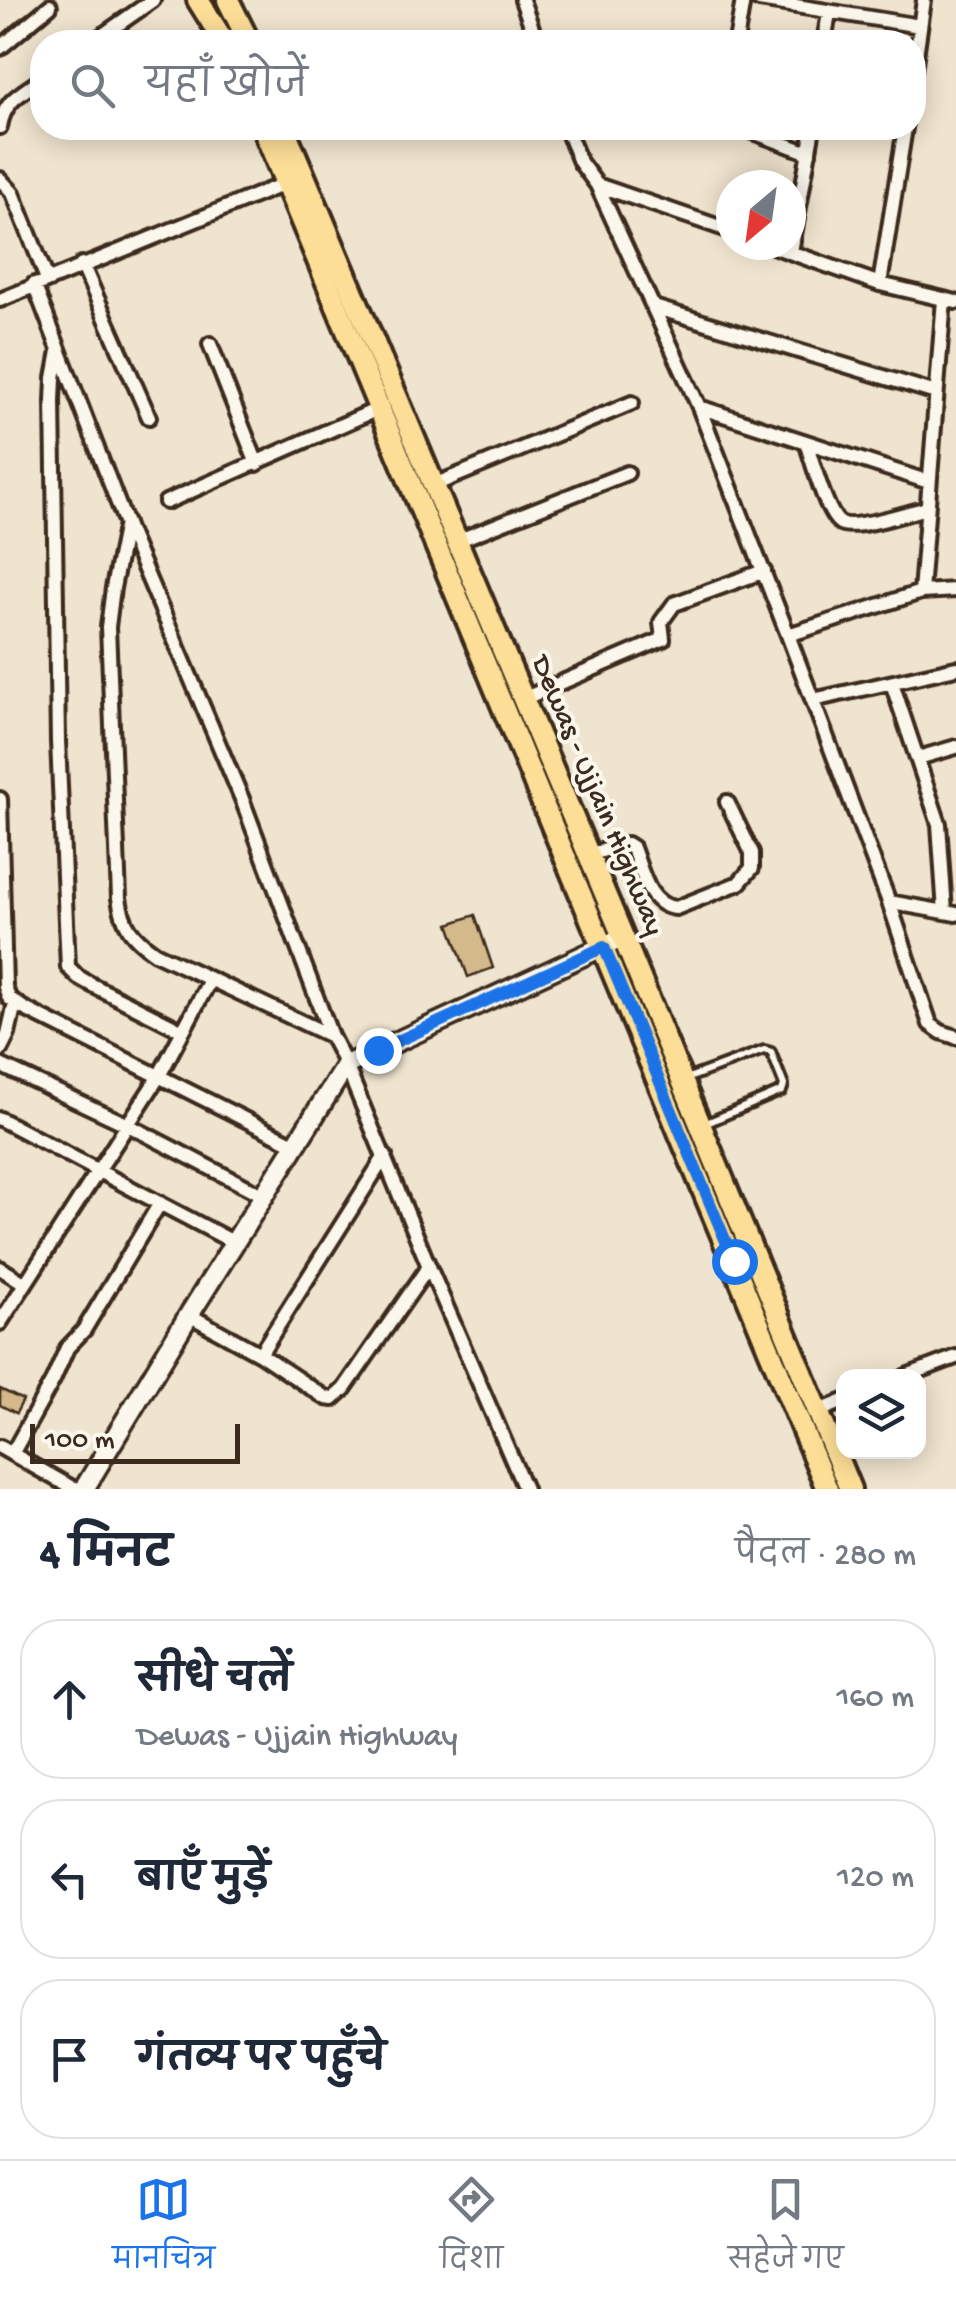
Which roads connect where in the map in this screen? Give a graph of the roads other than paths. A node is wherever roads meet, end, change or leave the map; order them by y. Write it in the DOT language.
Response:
graph roads {
  1 [pos="153,0"];
  2 [pos="198,0"];
  3 [pos="228,0"];
  4 [pos="522,0"];
  5 [pos="743,0"];
  6 [pos="759,0"];
  7 [pos="924,0"];
  8 [pos="50,6"];
  9 [pos="828,13"];
  10 [pos="920,26"];
  11 [pos="110,30"];
  12 [pos="217,30"];
  13 [pos="243,30"];
  14 [pos="533,30"];
  15 [pos="738,30"];
  16 [pos="826,30"];
  17 [pos="919,30"];
  18 [pos="0,48"];
  19 [pos="30,87"];
  20 [pos="0,127"];
  21 [pos="270,140"];
  22 [pos="286,140"];
  23 [pos="571,140"];
  24 [pos="774,140"];
  25 [pos="811,140"];
  26 [pos="902,140"];
  27 [pos="809,153"];
  28 [pos="806,170"];
  29 [pos="0,179"];
  30 [pos="294,180"];
  31 [pos="598,185"];
  32 [pos="716,226"];
  33 [pos="806,257"];
  34 [pos="82,264"];
  35 [pos="41,281"];
  36 [pos="880,284"];
  37 [pos="0,300"];
  38 [pos="950,300"];
  39 [pos="654,307"];
  40 [pos="210,344"];
  41 [pos="59,349"];
  42 [pos="936,393"];
  43 [pos="632,403"];
  44 [pos="699,407"];
  45 [pos="378,409"];
  46 [pos="149,418"];
  47 [pos="806,442"];
  48 [pos="257,464"];
  49 [pos="628,472"];
  50 [pos="930,482"];
  51 [pos="434,485"];
  52 [pos="166,502"];
  53 [pos="927,508"];
  54 [pos="126,522"];
  55 [pos="458,541"];
  56 [pos="764,572"];
  57 [pos="956,590"];
  58 [pos="921,592"];
  59 [pos="788,634"];
  60 [pos="956,668"];
  61 [pos="892,683"];
  62 [pos="522,700"];
  63 [pos="813,700"];
  64 [pos="956,747"];
  65 [pos="918,758"];
  66 [pos="0,800"];
  67 [pos="728,802"];
  68 [pos="588,855"];
  69 [pos="888,902"];
  70 [pos="950,913"];
  71 [pos="614,942"];
  72 [pos="210,980"];
  73 [pos="15,1004"];
  74 [pos="183,1031"];
  75 [pos="331,1036"];
  76 [pos="956,1037"];
  77 [pos="0,1050"];
  78 [pos="0,1065"];
  79 [pos="346,1065"];
  80 [pos="158,1076"];
  81 [pos="682,1081"];
  82 [pos="0,1119"];
  83 [pos="128,1125"];
  84 [pos="701,1126"];
  85 [pos="296,1145"];
  86 [pos="385,1156"];
  87 [pos="98,1170"];
  88 [pos="264,1196"];
  89 [pos="160,1203"];
  90 [pos="235,1243"];
  91 [pos="429,1266"];
  92 [pos="0,1268"];
  93 [pos="24,1283"];
  94 [pos="189,1315"];
  95 [pos="0,1322"];
  96 [pos="260,1354"];
  97 [pos="956,1357"];
  98 [pos="924,1369"];
  99 [pos="836,1404"];
  100 [pos="818,1412"];
  101 [pos="6,1450"];
  102 [pos="74,1489"];
  103 [pos="84,1489"];
  104 [pos="525,1489"];
  105 [pos="828,1489"];
  106 [pos="850,1489"];
  1 -- 11 [label="street"];
  2 -- 12 [label="main road"];
  3 -- 13 [label="main road"];
  4 -- 14 [label="street"];
  5 -- 15 [label="street"];
  6 -- 9 [label="street"];
  7 -- 10 [label="street"];
  8 -- 18 [label="street"];
  9 -- 10 [label="street"];
  9 -- 16 [label="street"];
  10 -- 17 [label="street"];
  19 -- 20 [label="street"];
  21 -- 30 [label="main road, Dewas - Ujjain Highway"];
  22 -- 30 [label="main road, Dewas - Ujjain Highway"];
  23 -- 31 [label="street"];
  24 -- 27 [label="street"];
  25 -- 27 [label="street"];
  26 -- 36 [label="street"];
  27 -- 28 [label="street"];
  29 -- 35 [label="street"];
  30 -- 34 [label="street"];
  30 -- 45 [label="main road, Dewas - Ujjain Highway"];
  30 -- 51 [label="main road, Dewas - Ujjain Highway"];
  31 -- 32 [label="street"];
  31 -- 39 [label="street"];
  33 -- 36 [label="street"];
  34 -- 35 [label="street"];
  34 -- 46 [label="street"];
  35 -- 37 [label="street"];
  35 -- 41 [label="street"];
  36 -- 38 [label="street"];
  38 -- 42 [label="street"];
  39 -- 42 [label="street"];
  39 -- 44 [label="street"];
  40 -- 48 [label="street"];
  41 -- 54 [label="street"];
  41 -- 74 [label="street"];
  42 -- 50 [label="street"];
  43 -- 51 [label="street"];
  44 -- 47 [label="street"];
  44 -- 56 [label="street"];
  45 -- 48 [label="street"];
  45 -- 71 [label="main road, Dewas - Ujjain Highway"];
  47 -- 50 [label="street"];
  47 -- 53 [label="street"];
  48 -- 52 [label="street"];
  49 -- 55 [label="street"];
  50 -- 53 [label="street"];
  51 -- 55 [label="main road, Dewas - Ujjain Highway"];
  53 -- 58 [label="street"];
  54 -- 72 [label="street"];
  54 -- 75 [label="street"];
  55 -- 62 [label="main road, Dewas - Ujjain Highway"];
  56 -- 59 [label="street"];
  56 -- 62 [label="street"];
  57 -- 58 [label="street"];
  58 -- 59 [label="street"];
  59 -- 63 [label="street"];
  60 -- 61 [label="street"];
  61 -- 63 [label="street"];
  61 -- 65 [label="street"];
  62 -- 68 [label="main road, Dewas - Ujjain Highway"];
  63 -- 69 [label="street"];
  64 -- 65 [label="street"];
  65 -- 70 [label="street"];
  66 -- 73 [label="street"];
  67 -- 68 [label="street"];
  68 -- 71 [label="main road, Dewas - Ujjain Highway"];
  69 -- 70 [label="street"];
  69 -- 76 [label="street"];
  71 -- 79 [label="street"];
  71 -- 81 [label="main road, Dewas - Ujjain Highway"];
  71 -- 105 [label="main road, Dewas - Ujjain Highway"];
  72 -- 74 [label="street"];
  72 -- 75 [label="street"];
  73 -- 77 [label="street"];
  73 -- 80 [label="street"];
  74 -- 80 [label="street"];
  75 -- 79 [label="street"];
  78 -- 83 [label="street"];
  79 -- 85 [label="street"];
  79 -- 86 [label="street"];
  80 -- 83 [label="street"];
  80 -- 85 [label="street"];
  81 -- 84 [label="main road, Dewas - Ujjain Highway"];
  81 -- 84 [label="lane"];
  82 -- 87 [label="street"];
  83 -- 87 [label="street"];
  83 -- 88 [label="street"];
  84 -- 100 [label="main road, Dewas - Ujjain Highway"];
  85 -- 88 [label="street"];
  86 -- 91 [label="street"];
  86 -- 96 [label="street"];
  87 -- 89 [label="street"];
  87 -- 93 [label="street"];
  88 -- 90 [label="street"];
  89 -- 90 [label="street"];
  89 -- 101 [label="street"];
  90 -- 94 [label="street"];
  91 -- 96 [label="street"];
  91 -- 104 [label="street"];
  92 -- 93 [label="street"];
  93 -- 95 [label="street"];
  94 -- 96 [label="street"];
  94 -- 103 [label="street"];
  97 -- 98 [label="street"];
  99 -- 100 [label="street"];
  100 -- 106 [label="main road, Dewas - Ujjain Highway"];
  101 -- 102 [label="street"];
}
